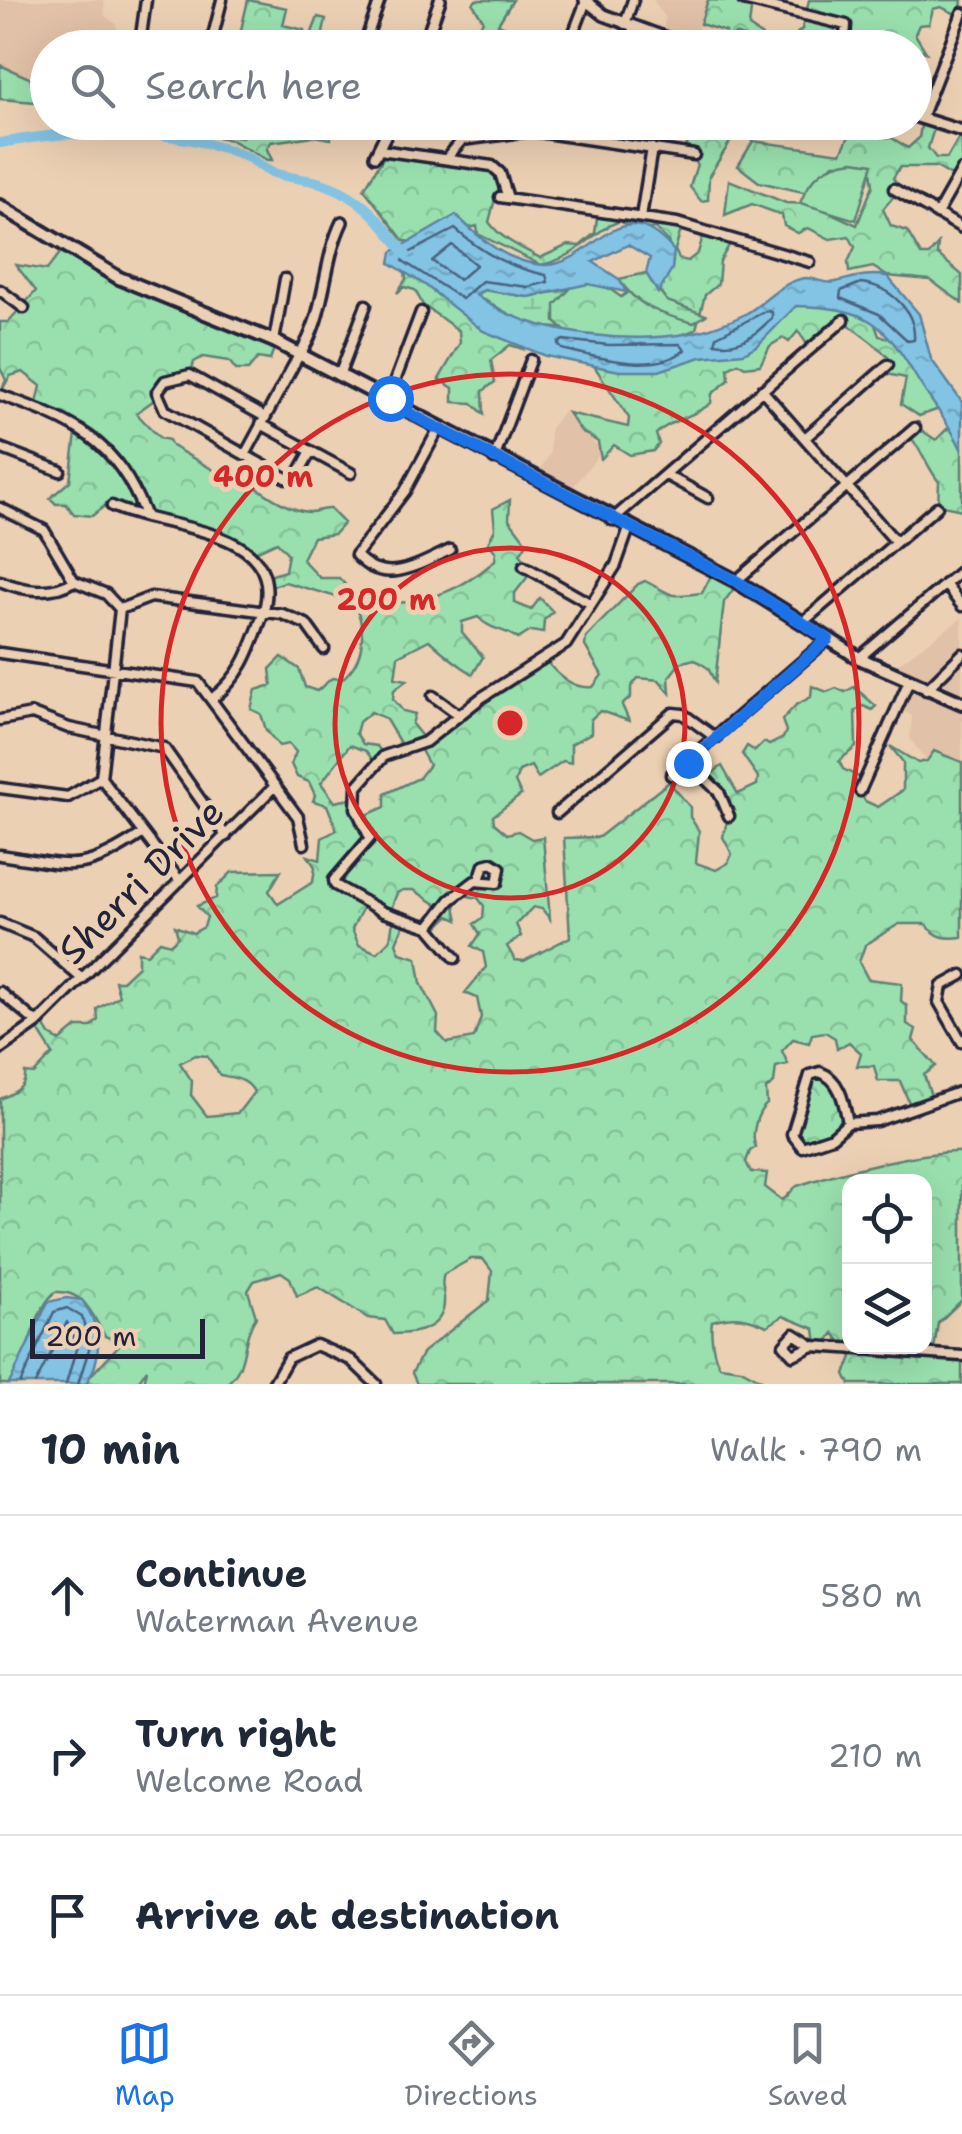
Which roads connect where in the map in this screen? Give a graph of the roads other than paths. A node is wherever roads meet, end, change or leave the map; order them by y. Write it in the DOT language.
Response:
graph roads {
  1 [pos="146,0"];
  2 [pos="222,0"];
  3 [pos="380,0"];
  4 [pos="440,0"];
  5 [pos="633,0"];
  6 [pos="743,0"];
  7 [pos="586,1"];
  8 [pos="962,13"];
  9 [pos="630,25"];
  10 [pos="142,30"];
  11 [pos="214,30"];
  12 [pos="369,30"];
  13 [pos="429,30"];
  14 [pos="575,30"];
  15 [pos="629,30"];
  16 [pos="644,30"];
  17 [pos="846,30"];
  18 [pos="932,84"];
  19 [pos="932,121"];
  20 [pos="962,131"];
  21 [pos="384,140"];
  22 [pos="462,140"];
  23 [pos="600,140"];
  24 [pos="652,148"];
  25 [pos="378,153"];
  26 [pos="694,155"];
  27 [pos="446,159"];
  28 [pos="962,170"];
  29 [pos="894,189"];
  30 [pos="0,206"];
  31 [pos="937,214"];
  32 [pos="641,217"];
  33 [pos="342,222"];
  34 [pos="962,228"];
  35 [pos="810,262"];
  36 [pos="286,280"];
  37 [pos="0,290"];
  38 [pos="366,305"];
  39 [pos="24,308"];
  40 [pos="421,312"];
  41 [pos="844,320"];
  42 [pos="274,341"];
  43 [pos="299,355"];
  44 [pos="530,360"];
  45 [pos="888,366"];
  46 [pos="339,376"];
  47 [pos="762,390"];
  48 [pos="0,394"];
  49 [pos="387,402"];
  50 [pos="263,421"];
  51 [pos="915,428"];
  52 [pos="438,430"];
  53 [pos="805,438"];
  54 [pos="0,448"];
  55 [pos="310,451"];
  56 [pos="245,455"];
  57 [pos="494,460"];
  58 [pos="60,472"];
  59 [pos="350,473"];
  60 [pos="666,475"];
  61 [pos="847,486"];
  62 [pos="708,498"];
  63 [pos="112,506"];
  64 [pos="0,508"];
  65 [pos="937,508"];
  66 [pos="146,518"];
  67 [pos="612,520"];
  68 [pos="630,528"];
  69 [pos="896,542"];
  70 [pos="450,550"];
  71 [pos="524,566"];
  72 [pos="962,570"];
  73 [pos="0,581"];
  74 [pos="74,581"];
  75 [pos="736,581"];
  76 [pos="945,584"];
  77 [pos="592,604"];
  78 [pos="962,606"];
  79 [pos="120,609"];
  80 [pos="264,611"];
  81 [pos="802,623"];
  82 [pos="828,639"];
  83 [pos="324,649"];
  84 [pos="0,652"];
  85 [pos="962,654"];
  86 [pos="858,658"];
  87 [pos="114,668"];
  88 [pos="909,681"];
  89 [pos="926,690"];
  90 [pos="433,696"];
  91 [pos="213,698"];
  92 [pos="962,703"];
  93 [pos="458,714"];
  94 [pos="0,720"];
  95 [pos="106,735"];
  96 [pos="716,738"];
  97 [pos="688,763"];
  98 [pos="670,775"];
  99 [pos="101,778"];
  100 [pos="0,788"];
  101 [pos="274,788"];
  102 [pos="860,790"];
  103 [pos="557,814"];
  104 [pos="729,816"];
  105 [pos="142,834"];
  106 [pos="226,836"];
  107 [pos="304,844"];
  108 [pos="0,855"];
  109 [pos="479,880"];
  110 [pos="180,881"];
  111 [pos="0,923"];
  112 [pos="429,926"];
  113 [pos="455,958"];
  114 [pos="962,975"];
  115 [pos="82,979"];
  116 [pos="0,992"];
  117 [pos="38,1023"];
  118 [pos="962,1042"];
  119 [pos="0,1050"];
  120 [pos="962,1090"];
  121 [pos="848,1123"];
  122 [pos="814,1346"];
  123 [pos="962,1356"];
  124 [pos="272,1384"];
  125 [pos="376,1384"];
  1 -- 10 [label="street"];
  2 -- 11 [label="street"];
  3 -- 12 [label="street"];
  4 -- 13 [label="street"];
  5 -- 9 [label="street"];
  6 -- 17 [label="street"];
  7 -- 9 [label="street"];
  7 -- 14 [label="street"];
  8 -- 18 [label="street"];
  9 -- 15 [label="street"];
  9 -- 16 [label="street"];
  19 -- 20 [label="street"];
  21 -- 25 [label="street"];
  22 -- 27 [label="street"];
  23 -- 24 [label="street"];
  24 -- 26 [label="street"];
  24 -- 32 [label="street"];
  25 -- 27 [label="street"];
  27 -- 32 [label="street"];
  28 -- 31 [label="street"];
  29 -- 31 [label="street"];
  30 -- 42 [label="main road"];
  31 -- 34 [label="street"];
  32 -- 35 [label="street"];
  33 -- 43 [label="street"];
  36 -- 42 [label="street"];
  37 -- 39 [label="street"];
  38 -- 46 [label="street"];
  40 -- 49 [label="street"];
  41 -- 47 [label="street"];
  42 -- 43 [label="main road"];
  43 -- 46 [label="main road"];
  43 -- 50 [label="street"];
  44 -- 57 [label="street"];
  45 -- 53 [label="street"];
  46 -- 49 [label="main road"];
  47 -- 53 [label="street"];
  47 -- 60 [label="street"];
  48 -- 66 [label="street"];
  49 -- 52 [label="main road"];
  50 -- 55 [label="street"];
  50 -- 56 [label="street"];
  50 -- 56 [label="street"];
  51 -- 61 [label="street"];
  52 -- 57 [label="main road"];
  52 -- 70 [label="street"];
  53 -- 61 [label="street"];
  54 -- 58 [label="street"];
  55 -- 56 [label="street"];
  55 -- 59 [label="street"];
  57 -- 67 [label="main road"];
  60 -- 62 [label="street"];
  60 -- 67 [label="street"];
  61 -- 69 [label="street"];
  61 -- 75 [label="street"];
  63 -- 66 [label="street"];
  64 -- 74 [label="street"];
  65 -- 69 [label="street"];
  66 -- 80 [label="street"];
  67 -- 68 [label="main road"];
  68 -- 75 [label="main road"];
  68 -- 77 [label="street"];
  69 -- 81 [label="street"];
  71 -- 77 [label="street"];
  72 -- 76 [label="street"];
  73 -- 74 [label="street"];
  74 -- 79 [label="street"];
  75 -- 81 [label="main road"];
  76 -- 78 [label="street"];
  76 -- 86 [label="street"];
  77 -- 93 [label="street"];
  79 -- 80 [label="street"];
  79 -- 87 [label="street"];
  80 -- 83 [label="street"];
  80 -- 91 [label="street"];
  81 -- 82 [label="main road"];
  82 -- 86 [label="main road"];
  82 -- 96 [label="street"];
  84 -- 87 [label="street"];
  85 -- 89 [label="street"];
  86 -- 88 [label="main road"];
  87 -- 91 [label="street"];
  87 -- 95 [label="street"];
  88 -- 89 [label="main road"];
  88 -- 102 [label="street"];
  89 -- 92 [label="main road"];
  90 -- 93 [label="street"];
  91 -- 101 [label="street"];
  93 -- 112 [label="street"];
  94 -- 95 [label="street"];
  95 -- 99 [label="street"];
  95 -- 106 [label="street"];
  96 -- 97 [label="street"];
  96 -- 103 [label="street"];
  97 -- 98 [label="street"];
  97 -- 104 [label="street"];
  99 -- 100 [label="street"];
  99 -- 105 [label="street"];
  101 -- 106 [label="street, Sherri Drive"];
  101 -- 107 [label="street"];
  105 -- 108 [label="street"];
  105 -- 110 [label="street"];
  106 -- 110 [label="street, Sherri Drive"];
  109 -- 112 [label="street"];
  110 -- 115 [label="street, Sherri Drive"];
  111 -- 115 [label="street"];
  112 -- 113 [label="street"];
  114 -- 118 [label="street"];
  115 -- 117 [label="street, Sherri Drive"];
  116 -- 117 [label="street"];
  117 -- 119 [label="street, Sherri Drive"];
  120 -- 121 [label="street"];
  121 -- 121 [label="street"];
  122 -- 123 [label="street"];
  124 -- 125 [label="street"];
}
